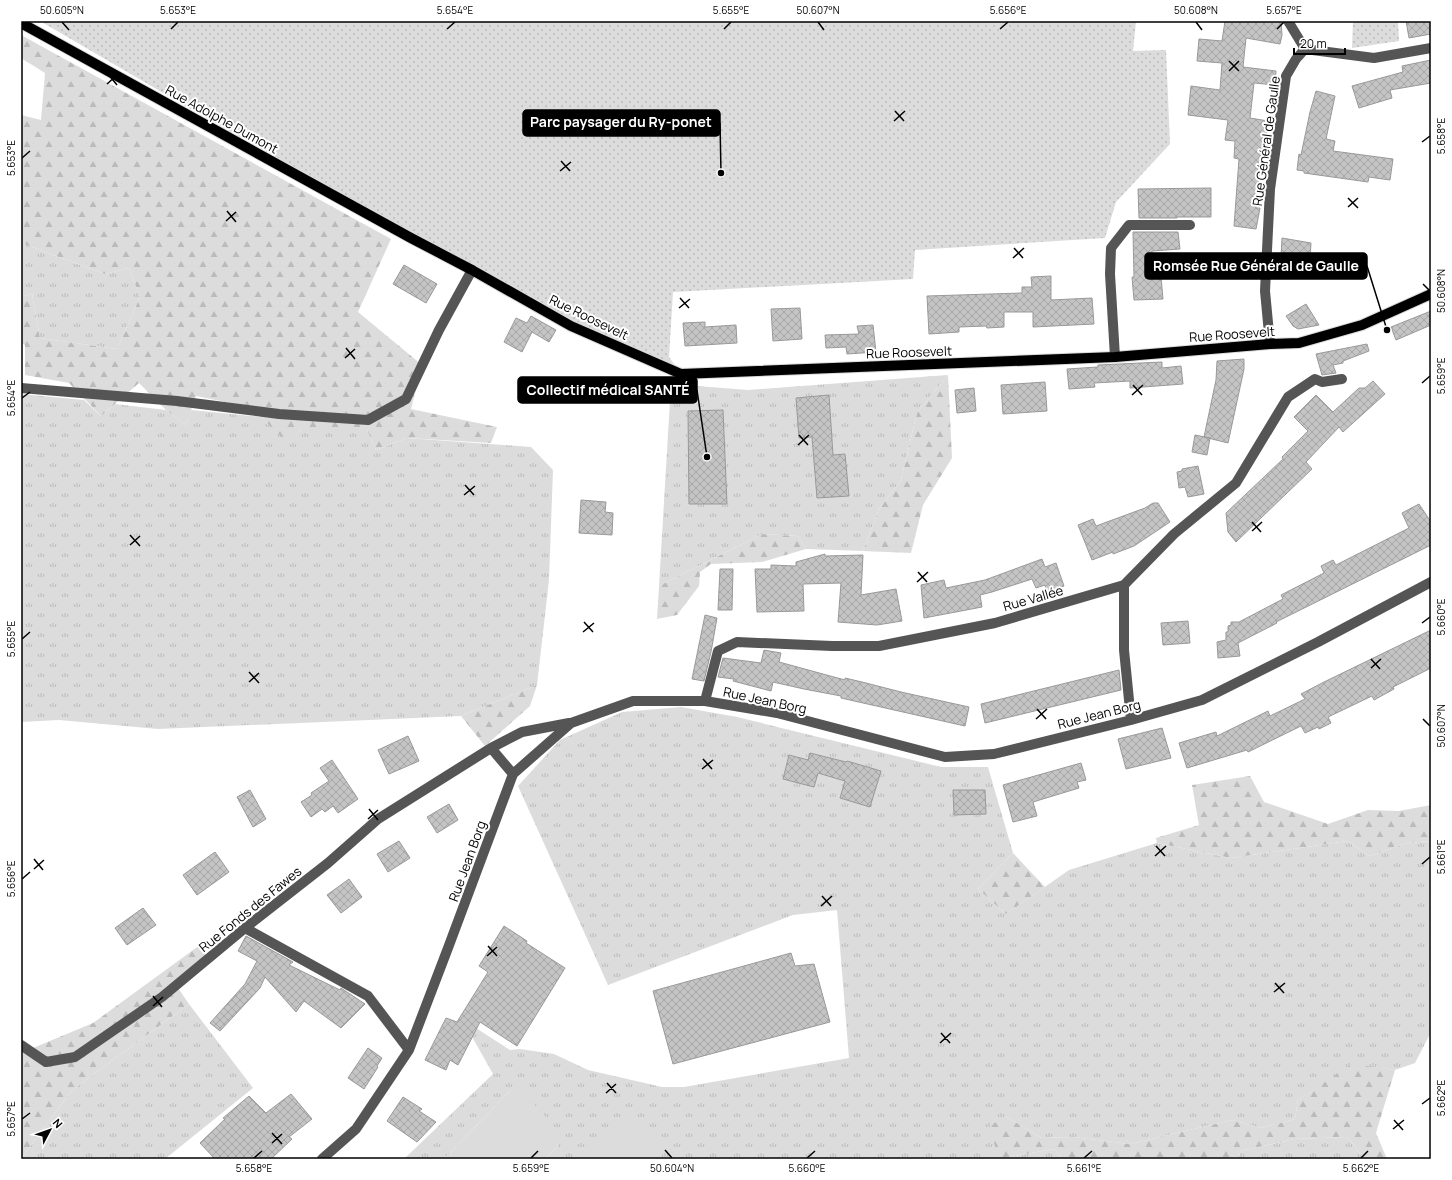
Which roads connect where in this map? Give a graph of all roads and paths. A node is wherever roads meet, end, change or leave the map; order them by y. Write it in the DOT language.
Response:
graph roads {
  1 [pos="1288,21"];
  2 [pos="21,23"];
  3 [pos="1431,48"];
  4 [pos="1305,49"];
  5 [pos="1190,225"];
  6 [pos="411,238"];
  7 [pos="472,270"];
  8 [pos="1431,294"];
  9 [pos="1270,344"];
  10 [pos="1115,357"];
  11 [pos="1342,379"];
  12 [pos="21,388"];
  13 [pos="1431,582"];
  14 [pos="1124,585"];
  15 [pos="705,701"];
  16 [pos="1131,720"];
  17 [pos="571,722"];
  18 [pos="491,748"];
  19 [pos="513,774"];
  20 [pos="245,928"];
  21 [pos="21,1045"];
  22 [pos="409,1050"];
  23 [pos="322,1159"];
  1 -- 4 [label="street"];
  2 -- 6 [label="main road, Rue Adolphe Dumont"];
  3 -- 4 [label="street"];
  4 -- 9 [label="street, Rue Général de Gaulle"];
  5 -- 10 [label="street"];
  6 -- 7 [label="main road, Rue Roosevelt"];
  7 -- 10 [label="main road, Rue Roosevelt"];
  7 -- 12 [label="street"];
  8 -- 9 [label="main road, Rue Roosevelt"];
  9 -- 10 [label="main road, Rue Roosevelt"];
  11 -- 14 [label="street, Rue Vallée"];
  13 -- 16 [label="street, Rue Jean Borg"];
  14 -- 15 [label="street, Rue Vallée"];
  14 -- 16 [label="street"];
  15 -- 16 [label="street, Rue Jean Borg"];
  15 -- 17 [label="street, Rue Jean Borg"];
  17 -- 18 [label="street, Rue Fonds des Fawes"];
  17 -- 19 [label="street, Rue Jean Borg"];
  18 -- 19 [label="street"];
  18 -- 20 [label="street, Rue Fonds des Fawes"];
  19 -- 22 [label="street, Rue Jean Borg"];
  20 -- 21 [label="street, Rue Fonds des Fawes"];
  20 -- 22 [label="street"];
  22 -- 23 [label="street, Rue Jean Borg"];
}
